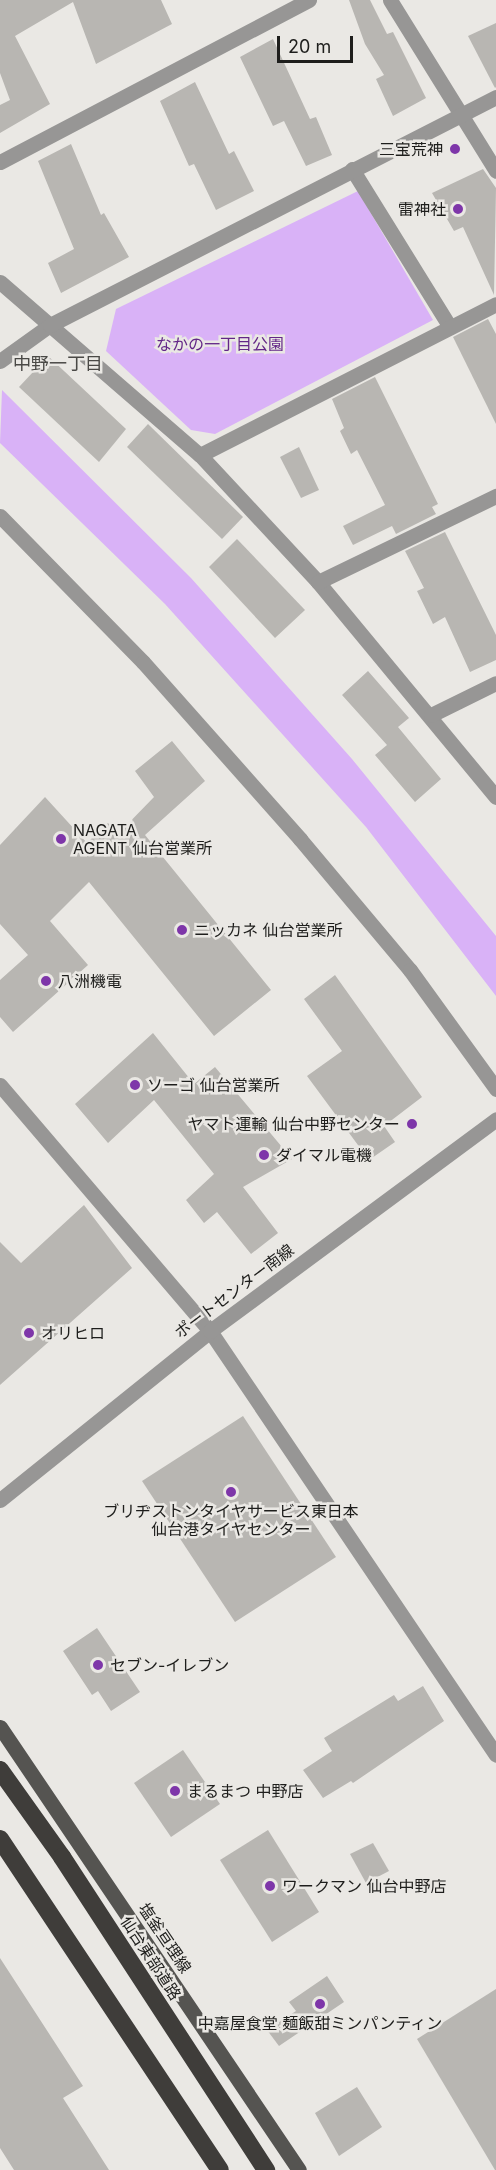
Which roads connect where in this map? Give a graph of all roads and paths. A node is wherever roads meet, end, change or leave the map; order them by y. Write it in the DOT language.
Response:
graph roads {
  1 [pos="309,0"];
  2 [pos="390,0"];
  3 [pos="496,98"];
  4 [pos="461,115"];
  5 [pos="0,162"];
  6 [pos="352,169"];
  7 [pos="496,171"];
  8 [pos="0,282"];
  9 [pos="496,303"];
  10 [pos="50,325"];
  11 [pos="450,327"];
  12 [pos="0,361"];
  13 [pos="200,455"];
  14 [pos="496,496"];
  15 [pos="0,516"];
  16 [pos="318,582"];
  17 [pos="496,683"];
  18 [pos="431,716"];
  19 [pos="496,797"];
  20 [pos="0,1085"];
  21 [pos="496,1089"];
  22 [pos="496,1119"];
  23 [pos="210,1331"];
  24 [pos="0,1500"];
  25 [pos="0,1727"];
  26 [pos="496,1755"];
  27 [pos="0,1770"];
  28 [pos="0,1839"];
  29 [pos="0,1853"];
  30 [pos="210,2170"];
  31 [pos="220,2170"];
  32 [pos="266,2170"];
  33 [pos="299,2170"];
  1 -- 5 [label="street"];
  2 -- 4 [label="street"];
  3 -- 4 [label="street"];
  4 -- 6 [label="street"];
  4 -- 7 [label="street"];
  6 -- 10 [label="street"];
  6 -- 11 [label="street"];
  8 -- 10 [label="street"];
  9 -- 11 [label="street"];
  10 -- 12 [label="street"];
  10 -- 13 [label="street"];
  11 -- 13 [label="street"];
  13 -- 16 [label="street"];
  14 -- 16 [label="street"];
  15 -- 21 [label="street"];
  16 -- 18 [label="street"];
  17 -- 18 [label="street"];
  18 -- 19 [label="street"];
  20 -- 23 [label="street"];
  22 -- 23 [label="street, ポートセンター南線"];
  23 -- 24 [label="street, ポートセンター南線"];
  23 -- 26 [label="street"];
  25 -- 33 [label="main road, 塩釜亘理線"];
  27 -- 32 [label="highway, 仙台東部道路"];
  28 -- 31 [label="highway"];
  29 -- 30 [label="main road"];
}
